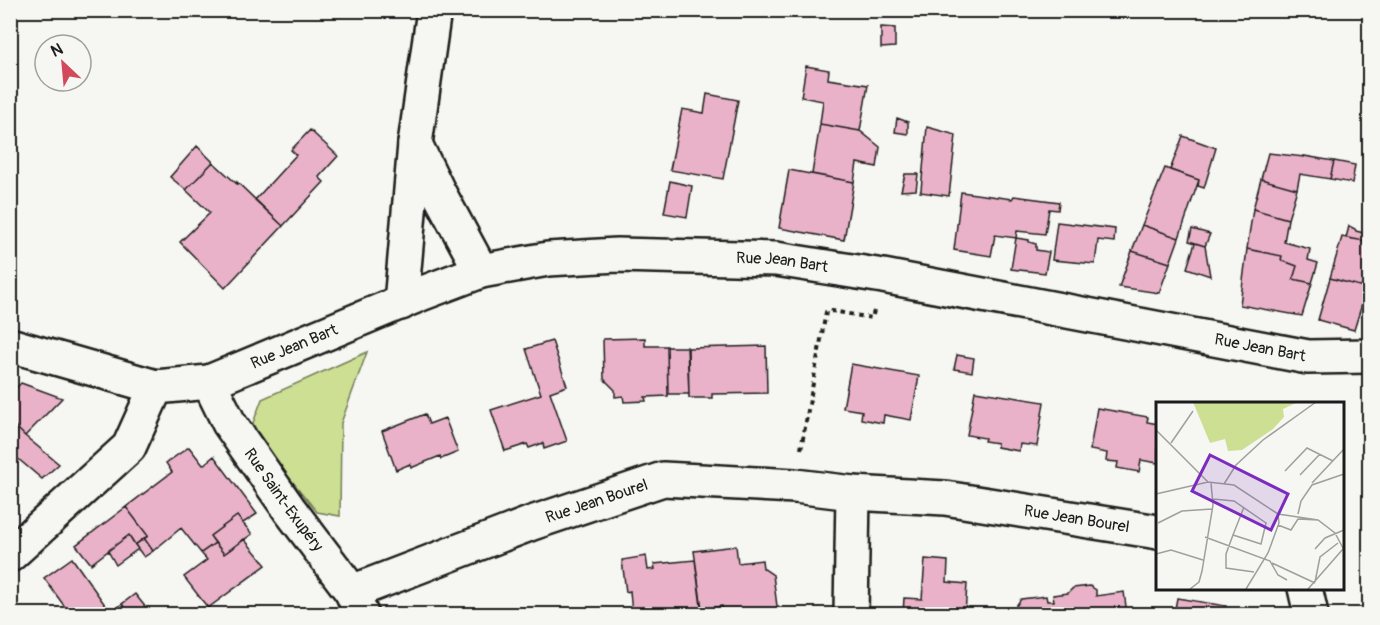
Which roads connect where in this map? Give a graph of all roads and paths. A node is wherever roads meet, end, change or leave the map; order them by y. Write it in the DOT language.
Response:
graph roads {
  1 [pos="434,10"];
  2 [pos="415,144"];
  3 [pos="481,271"];
  4 [pos="401,303"];
  5 [pos="826,312"];
  6 [pos="10,345"];
  7 [pos="1370,356"];
  8 [pos="210,382"];
  9 [pos="156,387"];
  10 [pos="795,486"];
  11 [pos="853,493"];
  12 [pos="1156,532"];
  13 [pos="10,555"];
  14 [pos="1305,589"];
  15 [pos="357,603"];
  16 [pos="851,615"];
  17 [pos="1311,615"];
  1 -- 2 [label="street"];
  2 -- 3 [label="street"];
  2 -- 4 [label="street"];
  3 -- 4 [label="street, Rue Jean Bart"];
  3 -- 7 [label="street, Rue Jean Bart"];
  4 -- 8 [label="street, Rue Jean Bart"];
  5 -- 10 [label="path"];
  6 -- 9 [label="street"];
  8 -- 9 [label="street, Rue Jean Bart"];
  8 -- 15 [label="street, Rue Saint-Exupéry"];
  9 -- 13 [label="street"];
  10 -- 11 [label="street, Rue Jean Bourel"];
  10 -- 15 [label="street, Rue Jean Bourel"];
  11 -- 12 [label="street, Rue Jean Bourel"];
  11 -- 16 [label="street"];
  14 -- 17 [label="street"];
}
